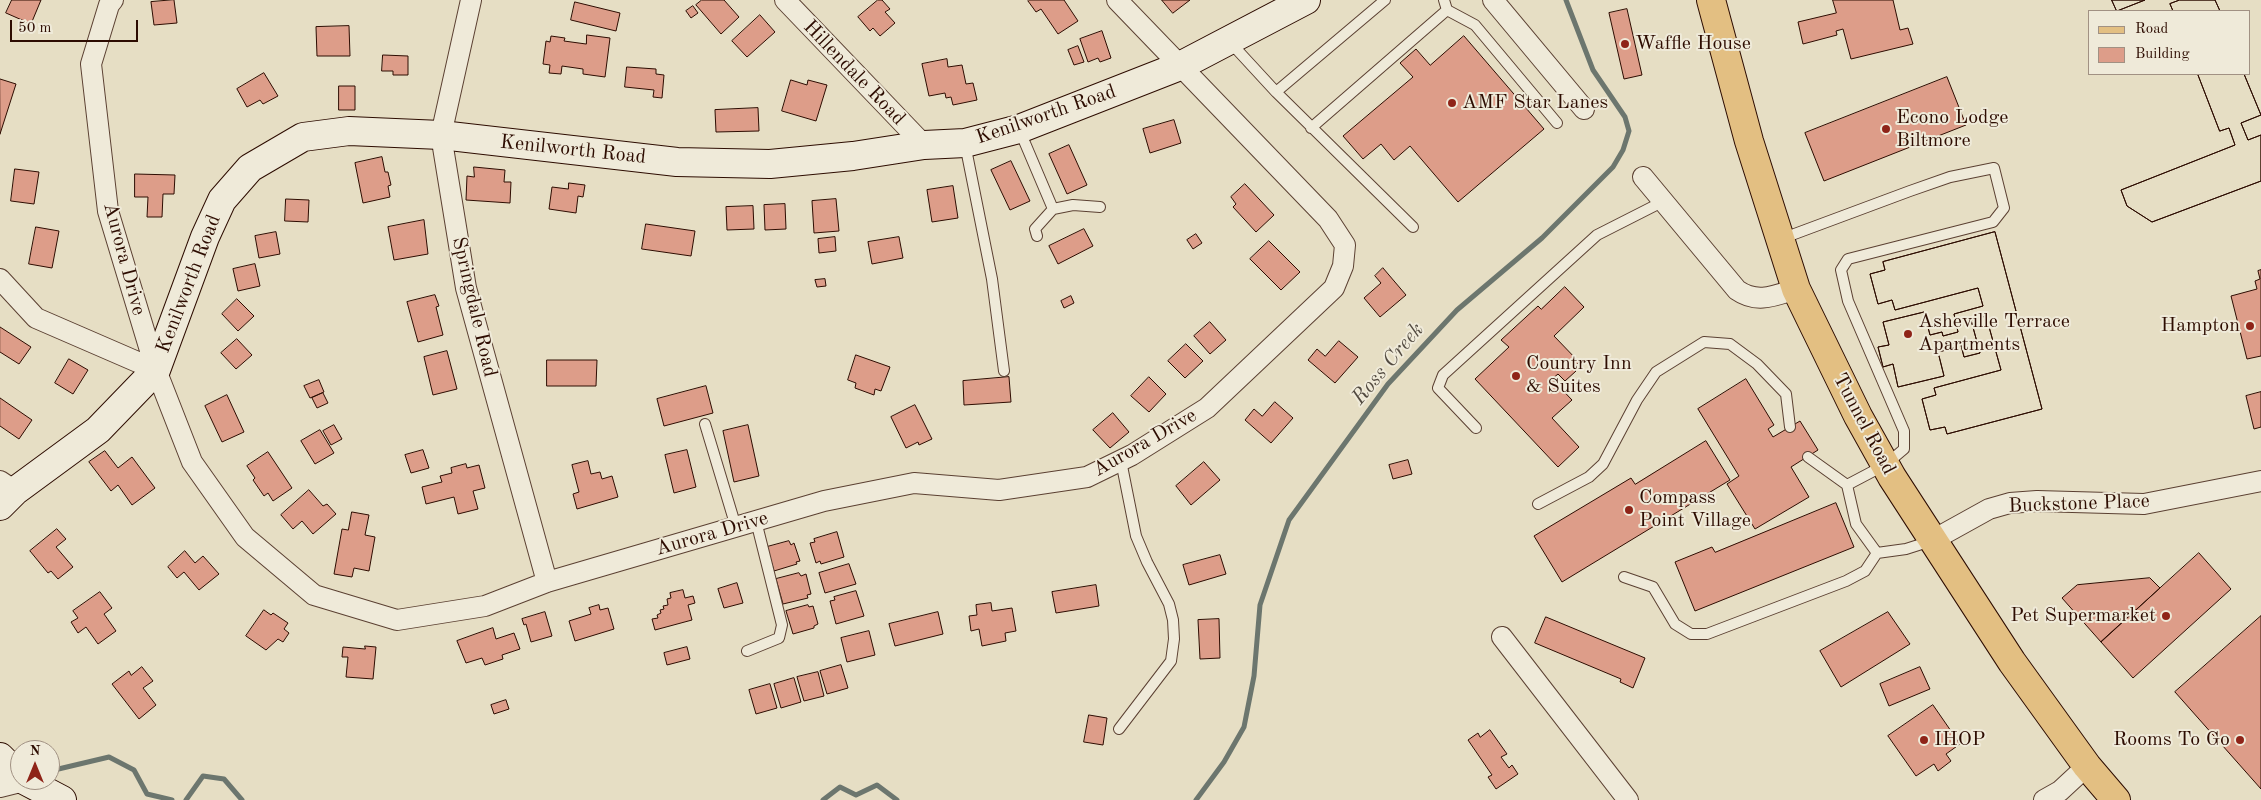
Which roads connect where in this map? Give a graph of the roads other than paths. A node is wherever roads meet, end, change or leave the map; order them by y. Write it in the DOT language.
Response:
graph roads {
  1 [pos="113,0"];
  2 [pos="471,0"];
  3 [pos="785,0"];
  4 [pos="1117,0"];
  5 [pos="1306,0"];
  6 [pos="1385,0"];
  7 [pos="1493,0"];
  8 [pos="1711,0"];
  9 [pos="1446,5"];
  10 [pos="1228,41"];
  11 [pos="1180,66"];
  12 [pos="1276,92"];
  13 [pos="1584,109"];
  14 [pos="1557,123"];
  15 [pos="1019,128"];
  16 [pos="1311,128"];
  17 [pos="441,135"];
  18 [pos="965,143"];
  19 [pos="924,145"];
  20 [pos="1643,177"];
  21 [pos="1664,201"];
  22 [pos="1100,207"];
  23 [pos="1053,209"];
  24 [pos="1413,227"];
  25 [pos="1037,236"];
  26 [pos="1780,240"];
  27 [pos="0,279"];
  28 [pos="1796,289"];
  29 [pos="156,370"];
  30 [pos="1004,371"];
  31 [pos="705,424"];
  32 [pos="1790,427"];
  33 [pos="1476,428"];
  34 [pos="1808,457"];
  35 [pos="1121,461"];
  36 [pos="1885,465"];
  37 [pos="2261,481"];
  38 [pos="1847,485"];
  39 [pos="5,492"];
  40 [pos="1538,504"];
  41 [pos="756,521"];
  42 [pos="736,527"];
  43 [pos="1933,540"];
  44 [pos="1876,553"];
  45 [pos="1624,577"];
  46 [pos="546,582"];
  47 [pos="1502,637"];
  48 [pos="747,651"];
  49 [pos="1119,729"];
  50 [pos="0,757"];
  51 [pos="2087,766"];
  52 [pos="10,771"];
  53 [pos="38,790"];
  54 [pos="62,800"];
  55 [pos="1628,800"];
  56 [pos="2044,800"];
  57 [pos="2116,800"];
  1 -- 29 [label="street, Aurora Drive"];
  2 -- 17 [label="street, Springdale Road"];
  3 -- 19 [label="street, Hillendale Road"];
  4 -- 11 [label="street, Aurora Drive"];
  5 -- 10 [label="street, Kenilworth Road"];
  6 -- 12 [label="lane"];
  7 -- 13 [label="street"];
  8 -- 26 [label="main road, Tunnel Road"];
  9 -- 14 [label="lane"];
  9 -- 16 [label="lane"];
  10 -- 11 [label="street, Kenilworth Road"];
  10 -- 12 [label="lane"];
  11 -- 15 [label="street, Kenilworth Road"];
  11 -- 35 [label="street, Aurora Drive"];
  12 -- 16 [label="lane"];
  15 -- 18 [label="street, Kenilworth Road"];
  15 -- 23 [label="lane"];
  16 -- 24 [label="lane"];
  17 -- 19 [label="street, Kenilworth Road"];
  17 -- 29 [label="street, Kenilworth Road"];
  17 -- 46 [label="street, Springdale Road"];
  18 -- 19 [label="street, Kenilworth Road"];
  18 -- 30 [label="lane"];
  20 -- 21 [label="street"];
  21 -- 28 [label="street"];
  21 -- 33 [label="lane"];
  22 -- 23 [label="lane"];
  23 -- 25 [label="lane"];
  26 -- 28 [label="main road, Tunnel Road"];
  26 -- 36 [label="lane"];
  27 -- 29 [label="street"];
  28 -- 36 [label="main road, Tunnel Road"];
  29 -- 39 [label="street, Kenilworth Road"];
  29 -- 46 [label="street, Aurora Drive"];
  31 -- 42 [label="lane"];
  32 -- 40 [label="lane"];
  34 -- 38 [label="lane"];
  35 -- 41 [label="street, Aurora Drive"];
  35 -- 49 [label="lane"];
  36 -- 38 [label="lane"];
  36 -- 43 [label="main road, Tunnel Road"];
  37 -- 43 [label="street, Buckstone Place"];
  38 -- 44 [label="lane"];
  41 -- 42 [label="street, Aurora Drive"];
  41 -- 48 [label="lane"];
  42 -- 46 [label="street, Aurora Drive"];
  43 -- 44 [label="lane"];
  43 -- 51 [label="main road, Tunnel Road"];
  44 -- 45 [label="lane"];
  47 -- 55 [label="street"];
  50 -- 52 [label="street"];
  51 -- 56 [label="street"];
  51 -- 57 [label="main road, Tunnel Road"];
  53 -- 54 [label="street"];
}
